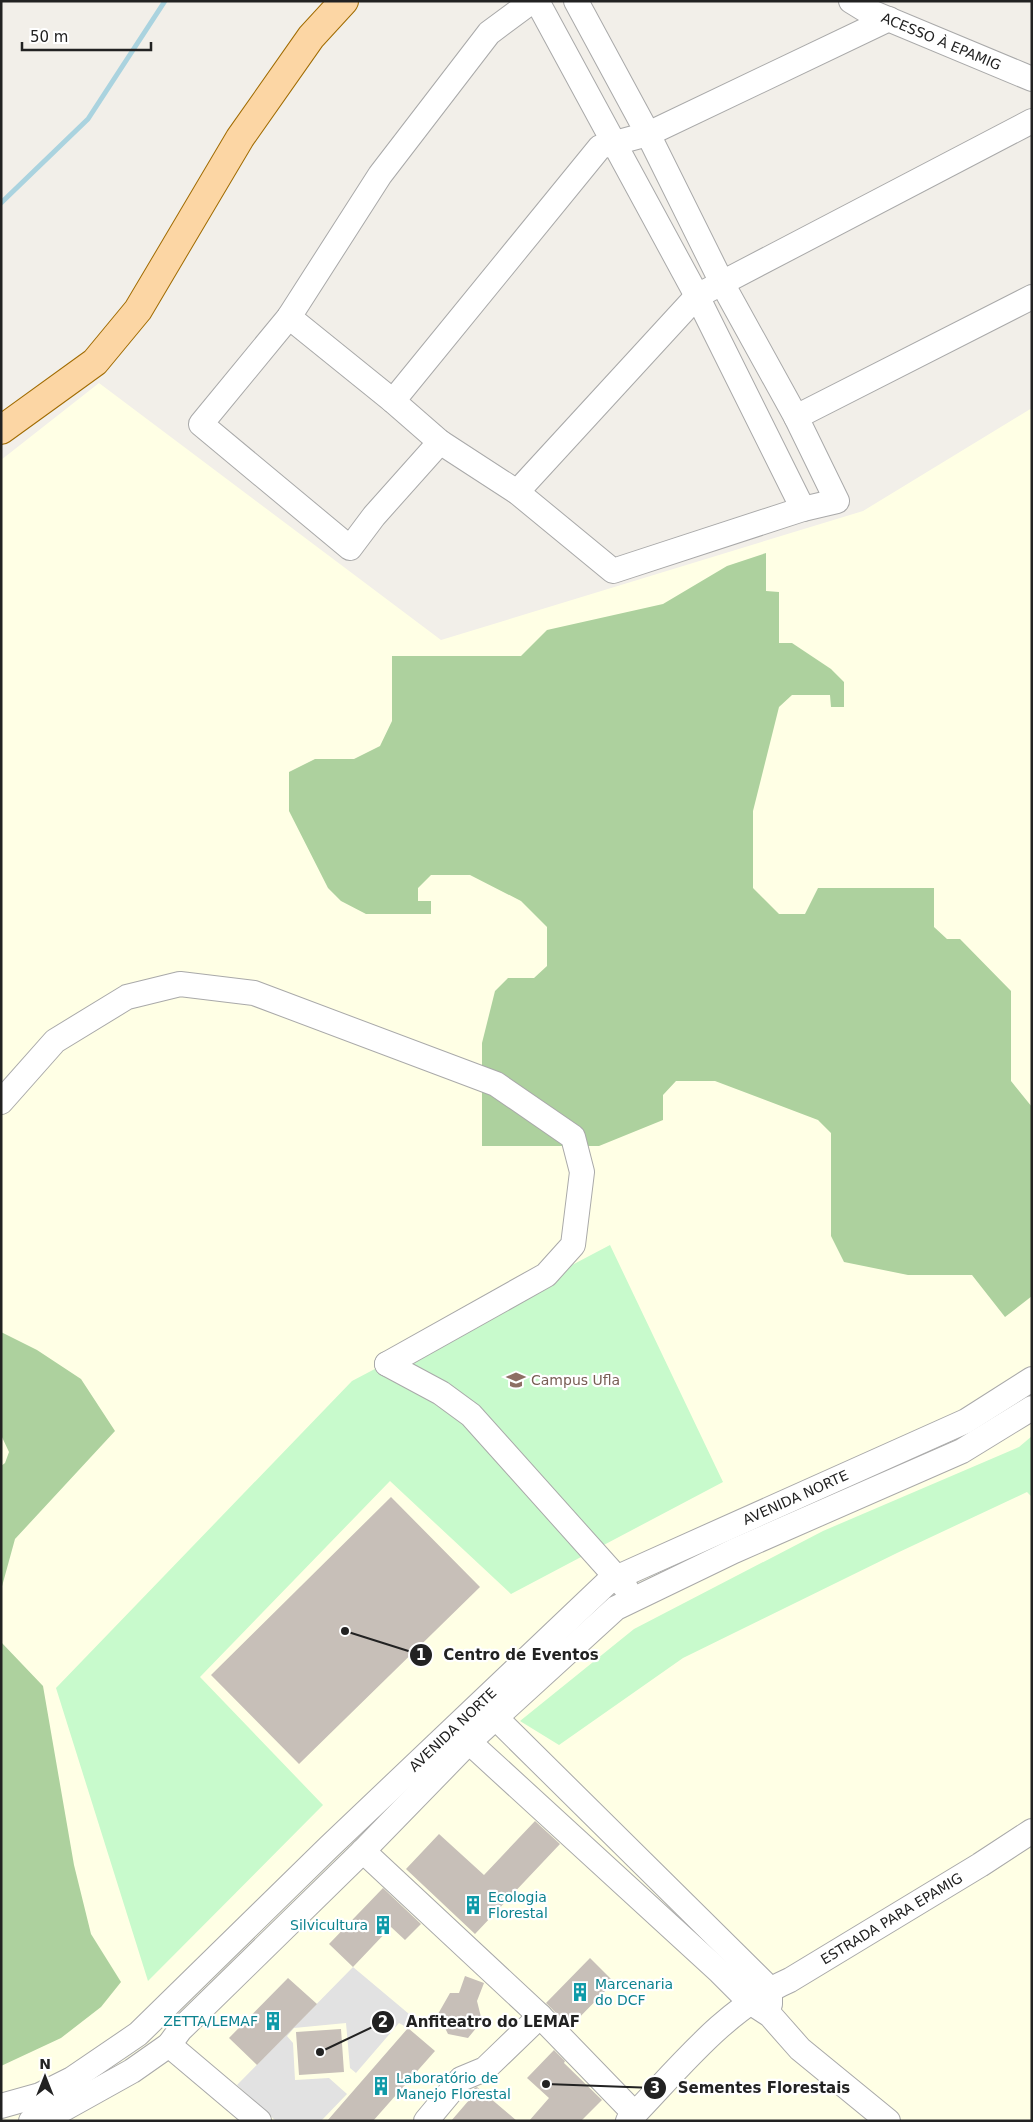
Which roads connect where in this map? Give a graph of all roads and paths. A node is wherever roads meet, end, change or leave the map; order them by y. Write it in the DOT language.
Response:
graph roads {
  1 [pos="344,1"];
  2 [pos="532,1"];
  3 [pos="537,1"];
  4 [pos="576,1"];
  5 [pos="851,1"];
  6 [pos="889,19"];
  7 [pos="1032,79"];
  8 [pos="1032,121"];
  9 [pos="648,134"];
  10 [pos="616,143"];
  11 [pos="722,283"];
  12 [pos="697,296"];
  13 [pos="1032,297"];
  14 [pos="289,317"];
  15 [pos="393,401"];
  16 [pos="796,417"];
  17 [pos="1,430"];
  18 [pos="440,442"];
  19 [pos="517,492"];
  20 [pos="803,509"];
  21 [pos="1,1102"];
  22 [pos="1032,1380"];
  23 [pos="1032,1408"];
  24 [pos="617,1577"];
  25 [pos="636,1598"];
  26 [pos="495,1717"];
  27 [pos="469,1742"];
  28 [pos="1032,1831"];
  29 [pos="621,1843"];
  30 [pos="363,1851"];
  31 [pos="602,1864"];
  32 [pos="770,1989"];
  33 [pos="750,2002"];
  34 [pos="540,2016"];
  35 [pos="770,2016"];
  36 [pos="157,2017"];
  37 [pos="138,2034"];
  38 [pos="168,2043"];
  39 [pos="1,2106"];
  40 [pos="631,2117"];
  41 [pos="31,2121"];
  42 [pos="259,2121"];
  43 [pos="426,2121"];
  44 [pos="888,2121"];
  1 -- 17 [label="main road"];
  2 -- 14 [label="street"];
  3 -- 10 [label="street"];
  4 -- 9 [label="street"];
  5 -- 6 [label="street, ACESSO À EPAMIG"];
  6 -- 7 [label="street, ACESSO À EPAMIG"];
  6 -- 9 [label="street"];
  8 -- 11 [label="street"];
  9 -- 10 [label="street"];
  9 -- 11 [label="street"];
  10 -- 12 [label="street"];
  10 -- 15 [label="street"];
  11 -- 12 [label="street"];
  11 -- 16 [label="street"];
  12 -- 19 [label="street"];
  12 -- 20 [label="street"];
  13 -- 16 [label="street"];
  14 -- 15 [label="street"];
  14 -- 18 [label="street"];
  15 -- 18 [label="street"];
  16 -- 20 [label="street"];
  18 -- 19 [label="street"];
  19 -- 20 [label="street"];
  21 -- 24 [label="street"];
  22 -- 24 [label="street, AVENIDA NORTE"];
  23 -- 25 [label="street, AVENIDA NORTE"];
  24 -- 25 [label="street"];
  24 -- 36 [label="street, AVENIDA NORTE"];
  25 -- 26 [label="street, AVENIDA NORTE"];
  26 -- 27 [label="street, AVENIDA NORTE"];
  26 -- 29 [label="street"];
  27 -- 30 [label="street, AVENIDA NORTE"];
  27 -- 31 [label="street"];
  28 -- 32 [label="street, ESTRADA PARA EPAMIG"];
  29 -- 31 [label="street"];
  29 -- 32 [label="street"];
  30 -- 34 [label="street"];
  30 -- 38 [label="street, AVENIDA NORTE"];
  31 -- 33 [label="street"];
  32 -- 33 [label="street, ESTRADA PARA EPAMIG"];
  32 -- 35 [label="street"];
  33 -- 35 [label="street"];
  33 -- 40 [label="street, ESTRADA PARA EPAMIG"];
  34 -- 40 [label="street"];
  34 -- 43 [label="street"];
  35 -- 44 [label="street"];
  36 -- 37 [label="street, AVENIDA NORTE"];
  36 -- 38 [label="street"];
  37 -- 38 [label="street"];
  37 -- 39 [label="street, AVENIDA NORTE"];
  38 -- 41 [label="street, AVENIDA NORTE"];
  38 -- 42 [label="street"];
}
